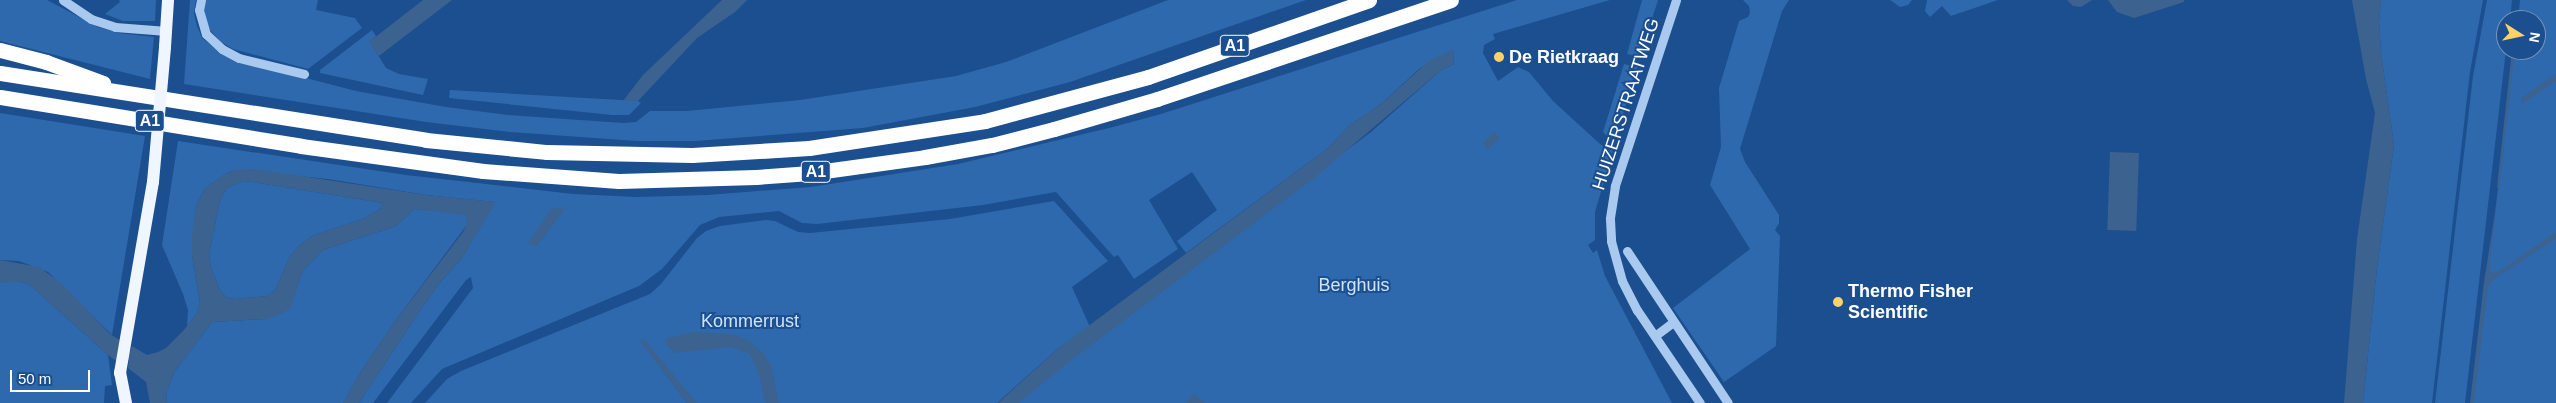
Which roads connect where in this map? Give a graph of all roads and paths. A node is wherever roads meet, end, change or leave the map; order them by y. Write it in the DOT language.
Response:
graph roads {
  1 [pos="63,0"];
  2 [pos="168,0"];
  3 [pos="201,0"];
  4 [pos="1369,0"];
  5 [pos="1451,0"];
  6 [pos="1676,0"];
  7 [pos="167,30"];
  8 [pos="0,50"];
  9 [pos="0,73"];
  10 [pos="304,74"];
  11 [pos="140,96"];
  12 [pos="0,97"];
  13 [pos="1627,251"];
  14 [pos="1673,322"];
  15 [pos="1656,335"];
  16 [pos="126,403"];
  17 [pos="1700,403"];
  18 [pos="1728,403"];
  1 -- 7 [label="street"];
  2 -- 7 [label="main road"];
  3 -- 10 [label="street"];
  4 -- 11 [label="highway, A1"];
  5 -- 12 [label="highway, A1"];
  6 -- 15 [label="street, HUIZERSTRAATWEG"];
  7 -- 16 [label="main road, bridge"];
  8 -- 11 [label="highway, A1"];
  9 -- 11 [label="highway, A1"];
  13 -- 14 [label="street"];
  14 -- 15 [label="street"];
  14 -- 18 [label="street"];
  15 -- 17 [label="street, HUIZERSTRAATWEG"];
}
